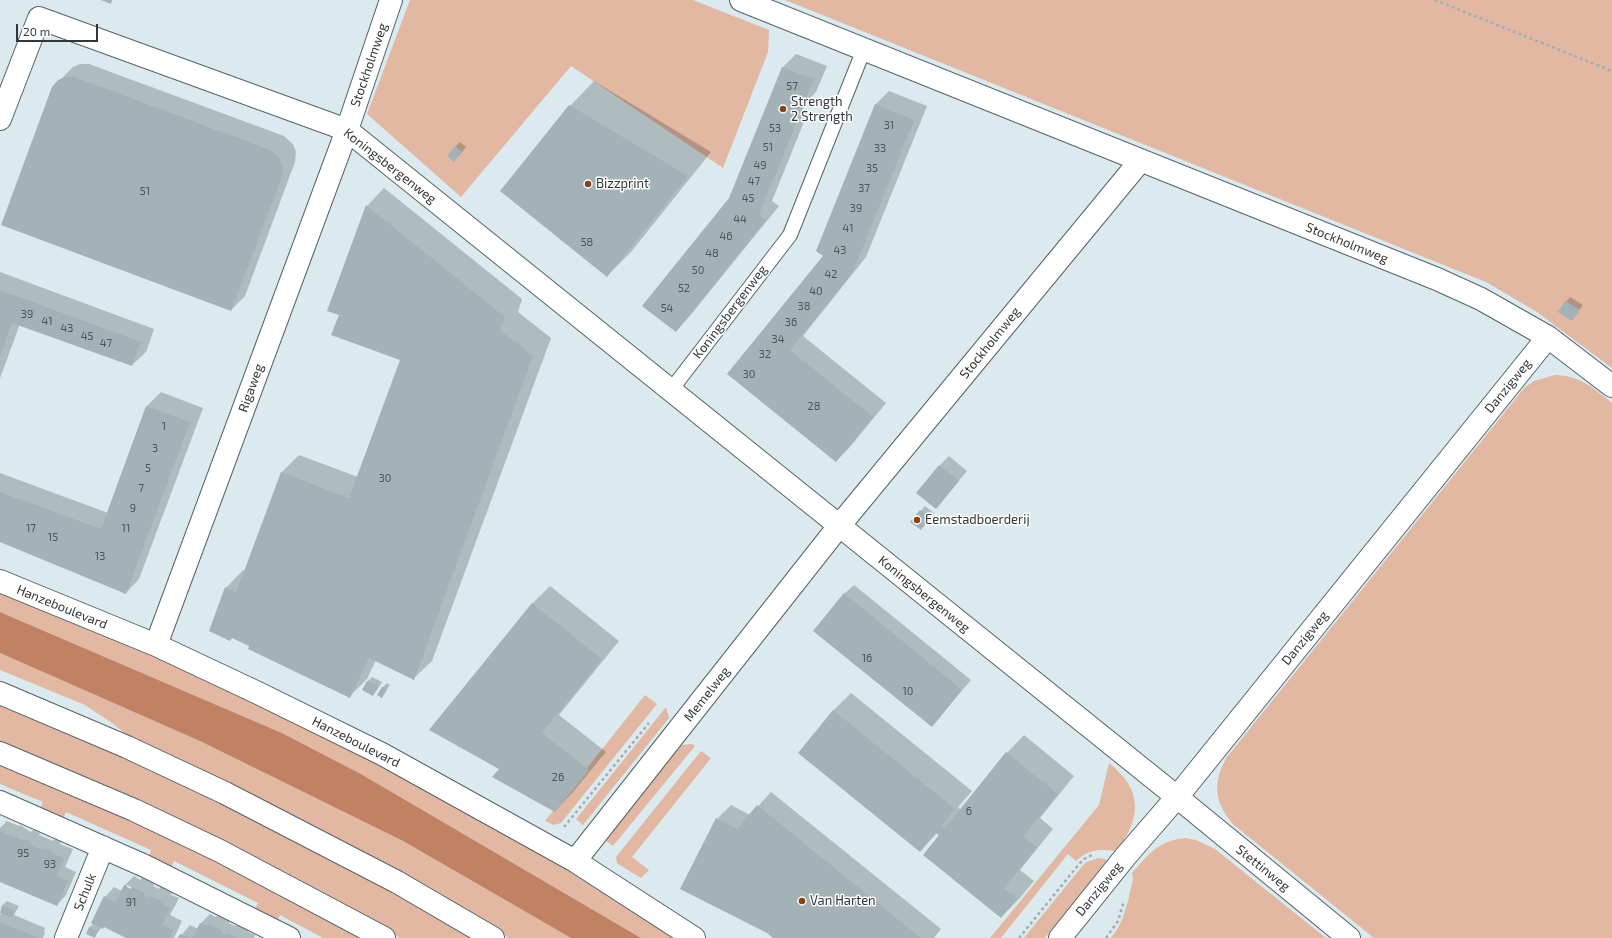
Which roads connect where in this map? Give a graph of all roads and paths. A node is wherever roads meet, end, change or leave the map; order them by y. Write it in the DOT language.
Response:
graph roads {
  1 [pos="391,0"];
  2 [pos="741,0"];
  3 [pos="1435,0"];
  4 [pos="864,49"];
  5 [pos="1612,71"];
  6 [pos="0,119"];
  7 [pos="347,130"];
  8 [pos="1141,160"];
  9 [pos="1548,337"];
  10 [pos="1612,386"];
  11 [pos="671,390"];
  12 [pos="839,526"];
  13 [pos="0,581"];
  14 [pos="156,645"];
  15 [pos="0,693"];
  16 [pos="651,720"];
  17 [pos="0,753"];
  18 [pos="1177,797"];
  19 [pos="0,802"];
  20 [pos="103,846"];
  21 [pos="548,846"];
  22 [pos="575,861"];
  23 [pos="287,937"];
  24 [pos="66,938"];
  25 [pos="384,938"];
  26 [pos="493,938"];
  27 [pos="694,938"];
  28 [pos="1060,938"];
  29 [pos="1349,938"];
  1 -- 7 [label="street, Stockholmweg"];
  2 -- 4 [label="street, Stockholmweg"];
  3 -- 5 [label="path"];
  4 -- 8 [label="street, Stockholmweg"];
  4 -- 11 [label="lane, Koningsbergenweg"];
  6 -- 7 [label="street, Koningsbergenweg"];
  7 -- 11 [label="street, Koningsbergenweg"];
  7 -- 14 [label="street, Rigaweg"];
  8 -- 9 [label="street, Stockholmweg"];
  8 -- 12 [label="street, Stockholmweg"];
  9 -- 10 [label="street, Stockholmweg"];
  9 -- 18 [label="street, Danzigweg"];
  11 -- 12 [label="street, Koningsbergenweg"];
  12 -- 18 [label="street, Koningsbergenweg"];
  12 -- 22 [label="street, Memelweg"];
  13 -- 14 [label="street, Hanzeboulevard"];
  14 -- 21 [label="street, Hanzeboulevard"];
  15 -- 26 [label="street"];
  16 -- 21 [label="path"];
  17 -- 25 [label="street"];
  18 -- 28 [label="street, Danzigweg"];
  18 -- 29 [label="street, Stettinweg"];
  19 -- 20 [label="street"];
  20 -- 23 [label="street"];
  20 -- 24 [label="street, Schulk"];
  21 -- 22 [label="street, Hanzeboulevard"];
  22 -- 27 [label="street, Hanzeboulevard"];
}
